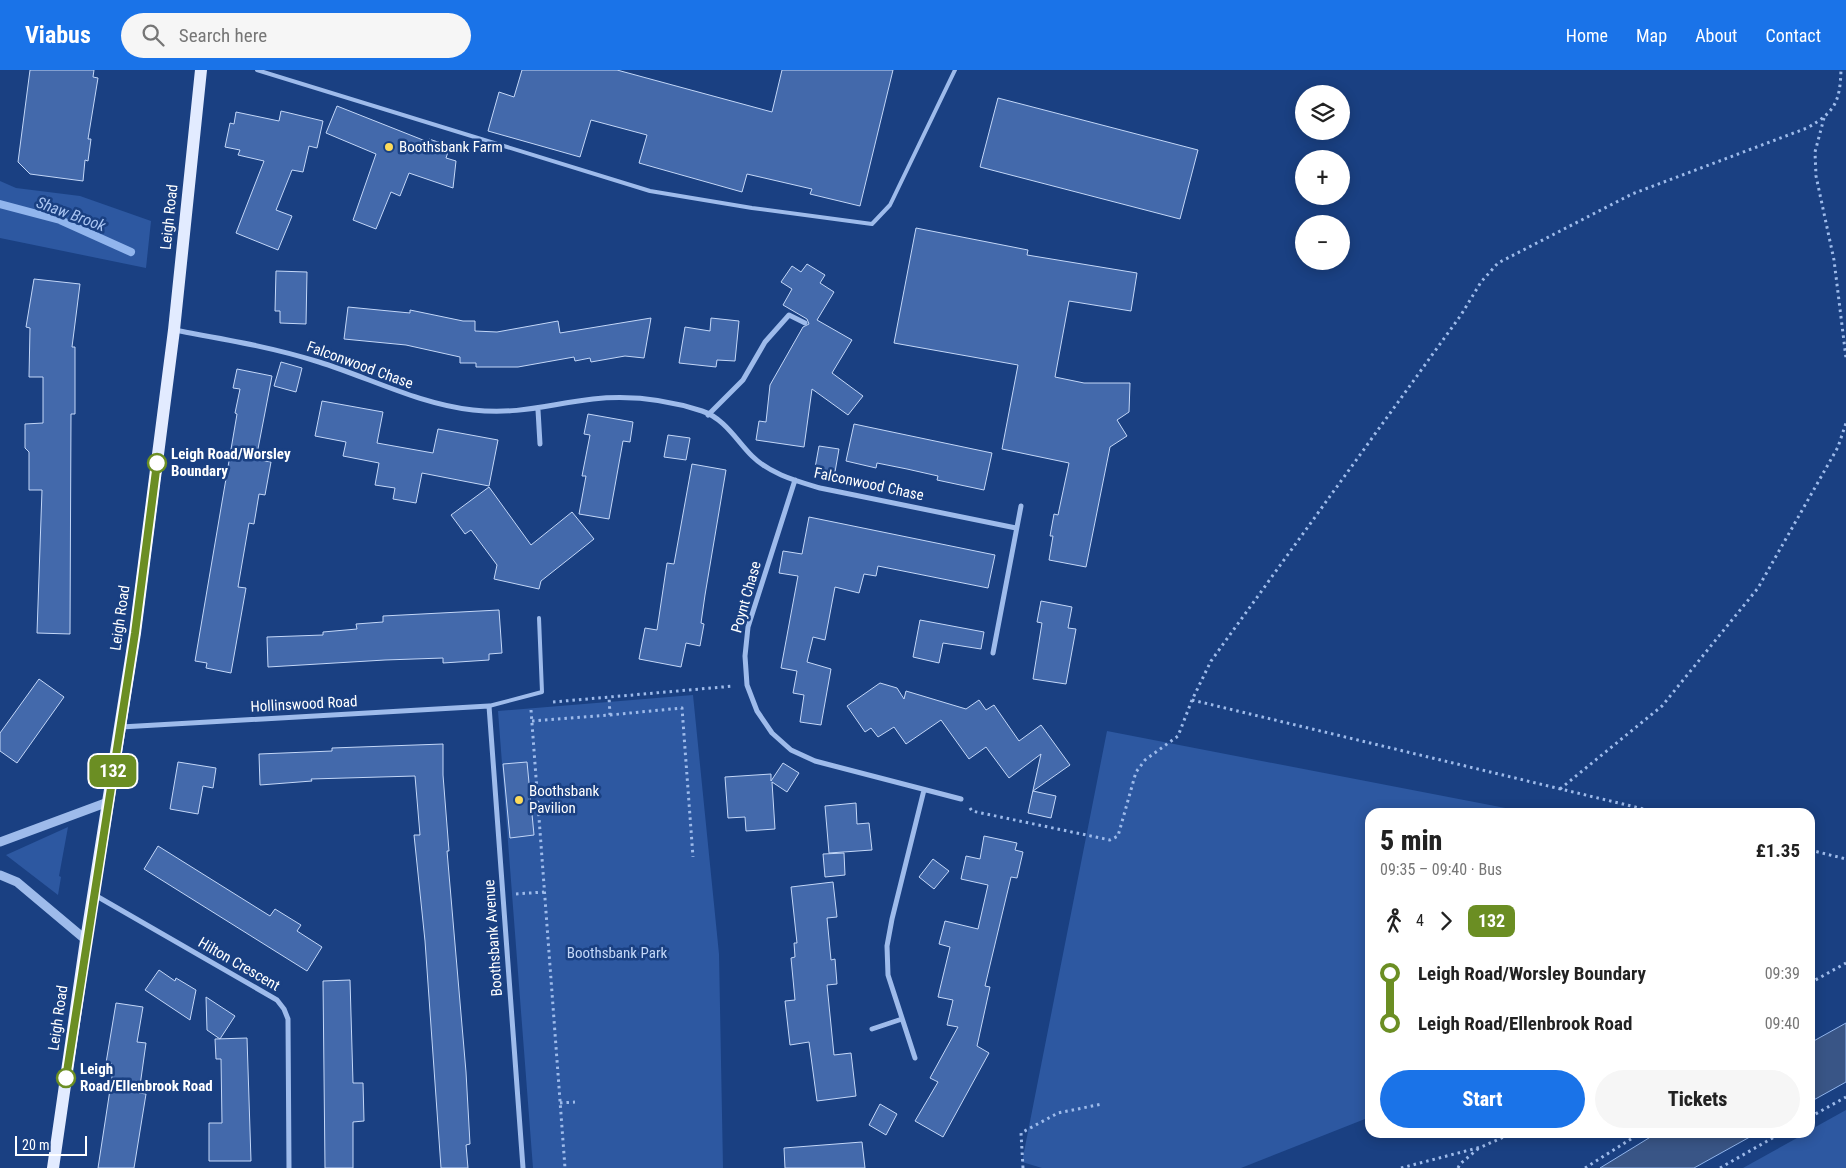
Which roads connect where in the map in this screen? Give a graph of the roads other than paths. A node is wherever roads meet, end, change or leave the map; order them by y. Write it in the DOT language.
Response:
graph roads {
  1 [pos="201,70"];
  2 [pos="257,70"];
  3 [pos="955,70"];
  4 [pos="805,323"];
  5 [pos="174,330"];
  6 [pos="538,410"];
  7 [pos="708,415"];
  8 [pos="540,444"];
  9 [pos="795,480"];
  10 [pos="1021,506"];
  11 [pos="1016,528"];
  12 [pos="539,618"];
  13 [pos="993,652"];
  14 [pos="489,706"];
  15 [pos="120,727"];
  16 [pos="924,790"];
  17 [pos="961,799"];
  18 [pos="108,802"];
  19 [pos="0,842"];
  20 [pos="0,875"];
  21 [pos="93,894"];
  22 [pos="86,940"];
  23 [pos="902,1019"];
  24 [pos="872,1029"];
  25 [pos="915,1058"];
  26 [pos="52,1168"];
  27 [pos="289,1168"];
  28 [pos="523,1168"];
  1 -- 5 [label="main road, Leigh Road"];
  2 -- 3 [label="lane"];
  4 -- 7 [label="street"];
  5 -- 6 [label="street, Falconwood Chase"];
  5 -- 15 [label="main road, Leigh Road"];
  6 -- 7 [label="street, Falconwood Chase"];
  6 -- 8 [label="street"];
  7 -- 9 [label="street, Falconwood Chase"];
  9 -- 11 [label="street, Falconwood Chase"];
  9 -- 16 [label="street, Poynt Chase"];
  10 -- 11 [label="street"];
  11 -- 13 [label="street"];
  12 -- 14 [label="lane"];
  14 -- 15 [label="street, Hollinswood Road"];
  14 -- 28 [label="street, Boothsbank Avenue"];
  15 -- 18 [label="main road, Leigh Road"];
  16 -- 17 [label="street, Poynt Chase"];
  16 -- 23 [label="street"];
  18 -- 19 [label="street"];
  18 -- 21 [label="main road, Leigh Road"];
  20 -- 22 [label="street"];
  21 -- 22 [label="main road, Leigh Road"];
  21 -- 27 [label="street, Hilton Crescent"];
  22 -- 26 [label="main road, Leigh Road"];
  23 -- 24 [label="street"];
  23 -- 25 [label="street"];
}
